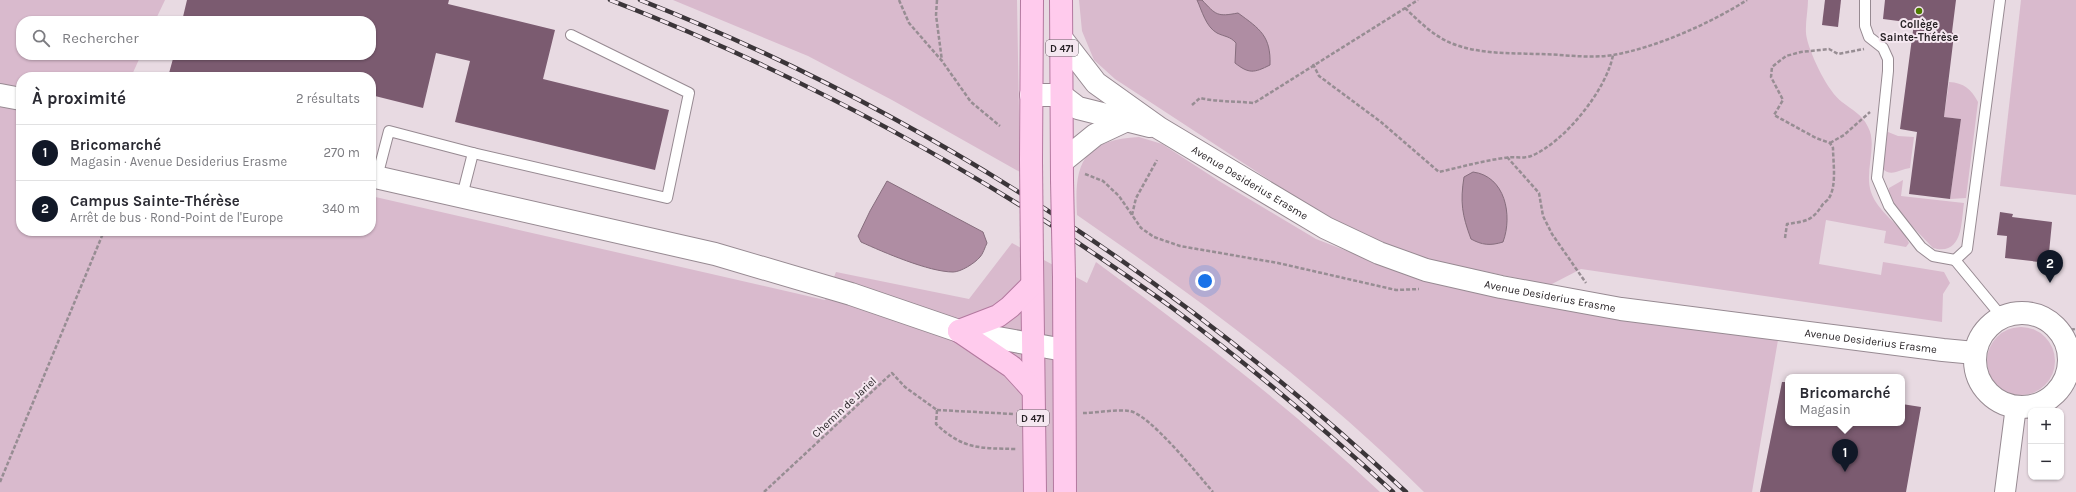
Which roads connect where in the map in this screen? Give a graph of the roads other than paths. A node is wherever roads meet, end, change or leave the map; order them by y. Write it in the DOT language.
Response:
graph roads {
  1 [pos="1032,0"];
  2 [pos="1062,0"];
  3 [pos="1865,0"];
  4 [pos="2000,0"];
  5 [pos="571,34"];
  6 [pos="1062,39"];
  7 [pos="1096,83"];
  8 [pos="0,95"];
  9 [pos="1031,95"];
  10 [pos="1061,95"];
  11 [pos="16,98"];
  12 [pos="1125,121"];
  13 [pos="1159,128"];
  14 [pos="472,153"];
  15 [pos="376,170"];
  16 [pos="1063,170"];
  17 [pos="376,176"];
  18 [pos="462,196"];
  19 [pos="1955,260"];
  20 [pos="1032,285"];
  21 [pos="2002,317"];
  22 [pos="2067,330"];
  23 [pos="959,331"];
  24 [pos="1033,344"];
  25 [pos="1064,350"];
  26 [pos="1975,352"];
  27 [pos="2072,369"];
  28 [pos="1033,390"];
  29 [pos="2016,406"];
  30 [pos="1035,492"];
  31 [pos="1065,492"];
  32 [pos="2005,492"];
  1 -- 9 [label="main road, D 471"];
  2 -- 6 [label="main road, D 471"];
  3 -- 19 [label="lane"];
  4 -- 19 [label="lane"];
  5 -- 14 [label="lane"];
  6 -- 7 [label="main road"];
  6 -- 10 [label="main road, D 471"];
  7 -- 10 [label="main road"];
  7 -- 13 [label="main road"];
  8 -- 11 [label="main road"];
  9 -- 10 [label="main road"];
  9 -- 20 [label="main road, D 471, bridge"];
  10 -- 12 [label="main road"];
  10 -- 16 [label="main road, D 471"];
  12 -- 13 [label="main road"];
  12 -- 16 [label="main road"];
  13 -- 26 [label="main road, Avenue Desiderius Erasme"];
  14 -- 15 [label="lane"];
  14 -- 18 [label="lane"];
  16 -- 25 [label="main road, D 471, bridge"];
  17 -- 18 [label="main road"];
  18 -- 23 [label="main road"];
  19 -- 21 [label="lane"];
  20 -- 23 [label="main road"];
  20 -- 24 [label="main road, D 471"];
  21 -- 22 [label="main road"];
  21 -- 26 [label="main road"];
  22 -- 27 [label="main road"];
  23 -- 24 [label="main road"];
  23 -- 28 [label="main road"];
  24 -- 25 [label="main road"];
  24 -- 28 [label="main road, D 471"];
  25 -- 31 [label="main road, D 471"];
  26 -- 29 [label="main road"];
  27 -- 29 [label="main road"];
  28 -- 30 [label="main road, D 471"];
  29 -- 32 [label="street"];
}
